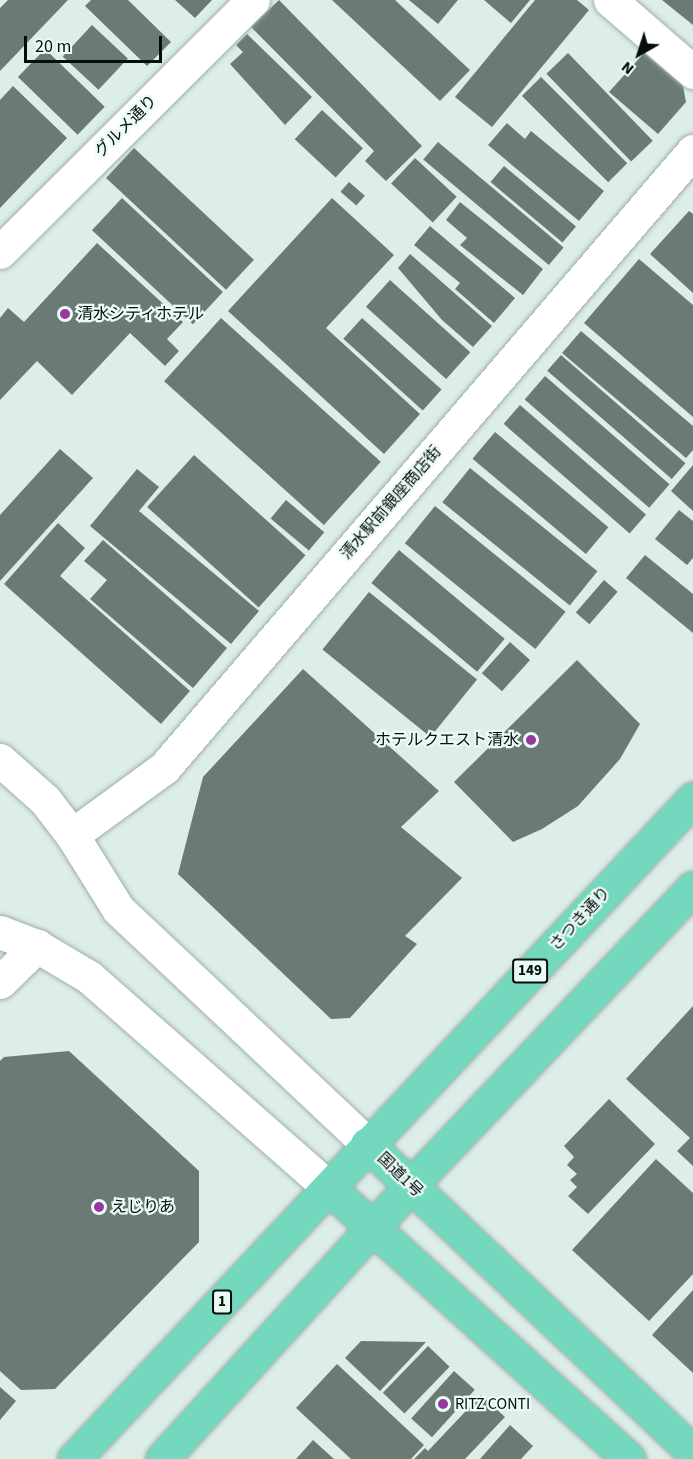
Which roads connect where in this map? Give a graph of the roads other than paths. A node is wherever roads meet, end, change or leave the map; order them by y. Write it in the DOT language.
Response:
graph roads {
  1 [pos="252,0"];
  2 [pos="610,0"];
  3 [pos="693,72"];
  4 [pos="693,151"];
  5 [pos="0,252"];
  6 [pos="0,760"];
  7 [pos="693,799"];
  8 [pos="72,835"];
  9 [pos="693,888"];
  10 [pos="0,932"];
  11 [pos="37,946"];
  12 [pos="0,982"];
  13 [pos="368,1144"];
  14 [pos="410,1186"];
  15 [pos="328,1188"];
  16 [pos="376,1227"];
  17 [pos="693,1452"];
  18 [pos="75,1459"];
  19 [pos="162,1459"];
  20 [pos="629,1459"];
  1 -- 5 [label="street, グルメ通り"];
  2 -- 3 [label="street"];
  4 -- 8 [label="street, 清水駅前銀座商店街"];
  6 -- 8 [label="street"];
  7 -- 13 [label="highway, さつき通り / 149"];
  8 -- 13 [label="street"];
  9 -- 14 [label="highway"];
  10 -- 11 [label="street"];
  11 -- 12 [label="street"];
  11 -- 15 [label="street"];
  13 -- 14 [label="highway, 国道1号"];
  13 -- 15 [label="highway, 国道1号 / 1"];
  14 -- 16 [label="highway"];
  14 -- 17 [label="highway, 国道1号"];
  15 -- 16 [label="highway"];
  15 -- 18 [label="highway, 国道1号 / 1"];
  16 -- 19 [label="highway"];
  16 -- 20 [label="highway"];
}
